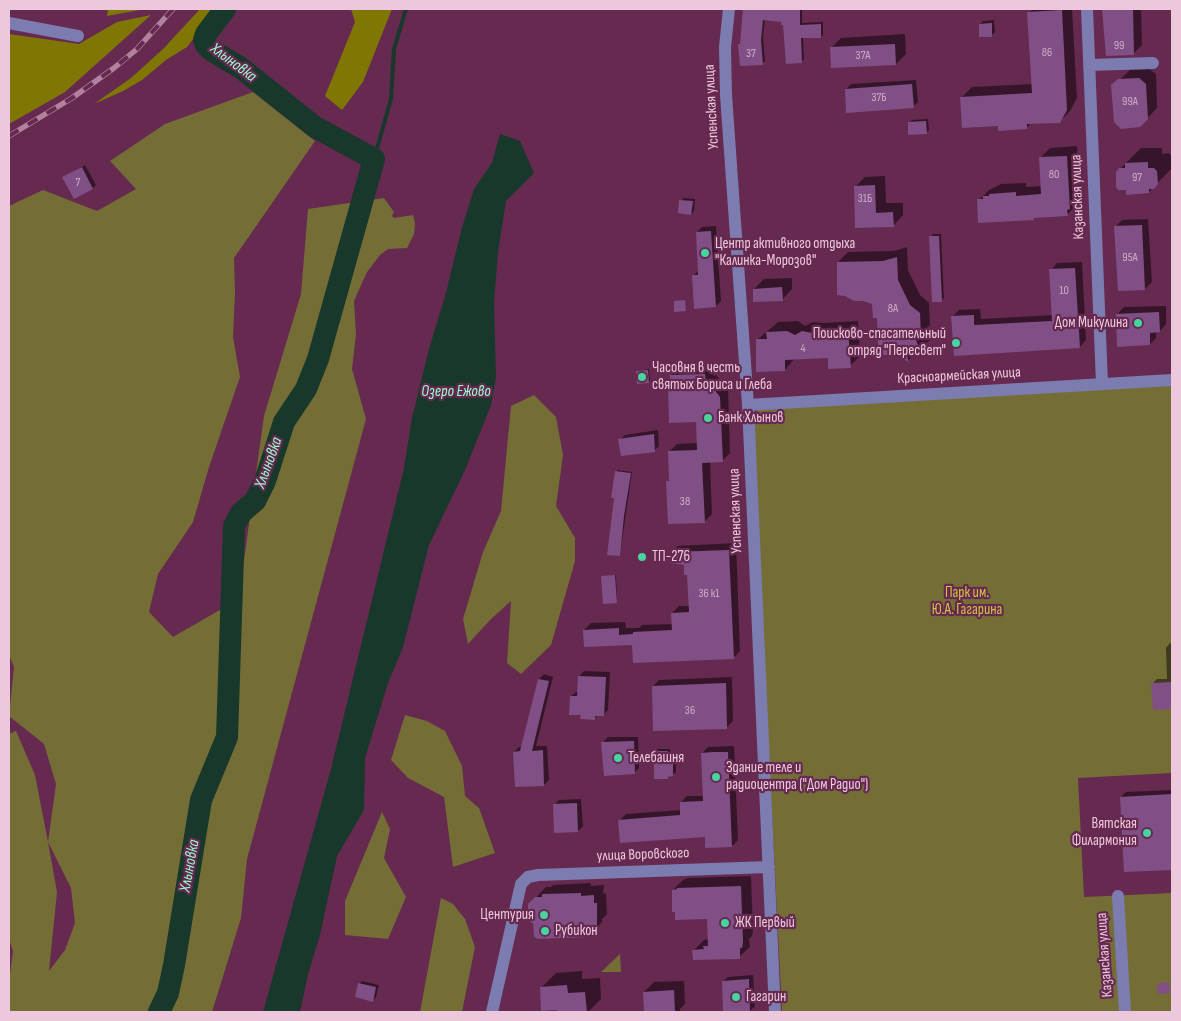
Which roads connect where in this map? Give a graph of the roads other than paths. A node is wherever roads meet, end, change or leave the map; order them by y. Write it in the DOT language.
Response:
graph roads {
  1 [pos="729,9"];
  2 [pos="1087,9"];
  3 [pos="9,23"];
  4 [pos="78,36"];
  5 [pos="1153,63"];
  6 [pos="1089,65"];
  7 [pos="1172,380"];
  8 [pos="1102,384"];
  9 [pos="748,405"];
  10 [pos="769,867"];
  11 [pos="1118,896"];
  12 [pos="492,1012"];
  13 [pos="775,1012"];
  14 [pos="1125,1012"];
  1 -- 9 [label="street, Успенская улица"];
  2 -- 6 [label="street, Казанская улица"];
  3 -- 4 [label="street"];
  5 -- 6 [label="street"];
  6 -- 8 [label="street, Казанская улица"];
  7 -- 8 [label="street, Красноармейская улица"];
  8 -- 9 [label="street, Красноармейская улица"];
  9 -- 10 [label="street, Успенская улица"];
  10 -- 12 [label="street, улица Воровского"];
  10 -- 13 [label="street, Успенская улица"];
  11 -- 14 [label="street, Казанская улица"];
}
